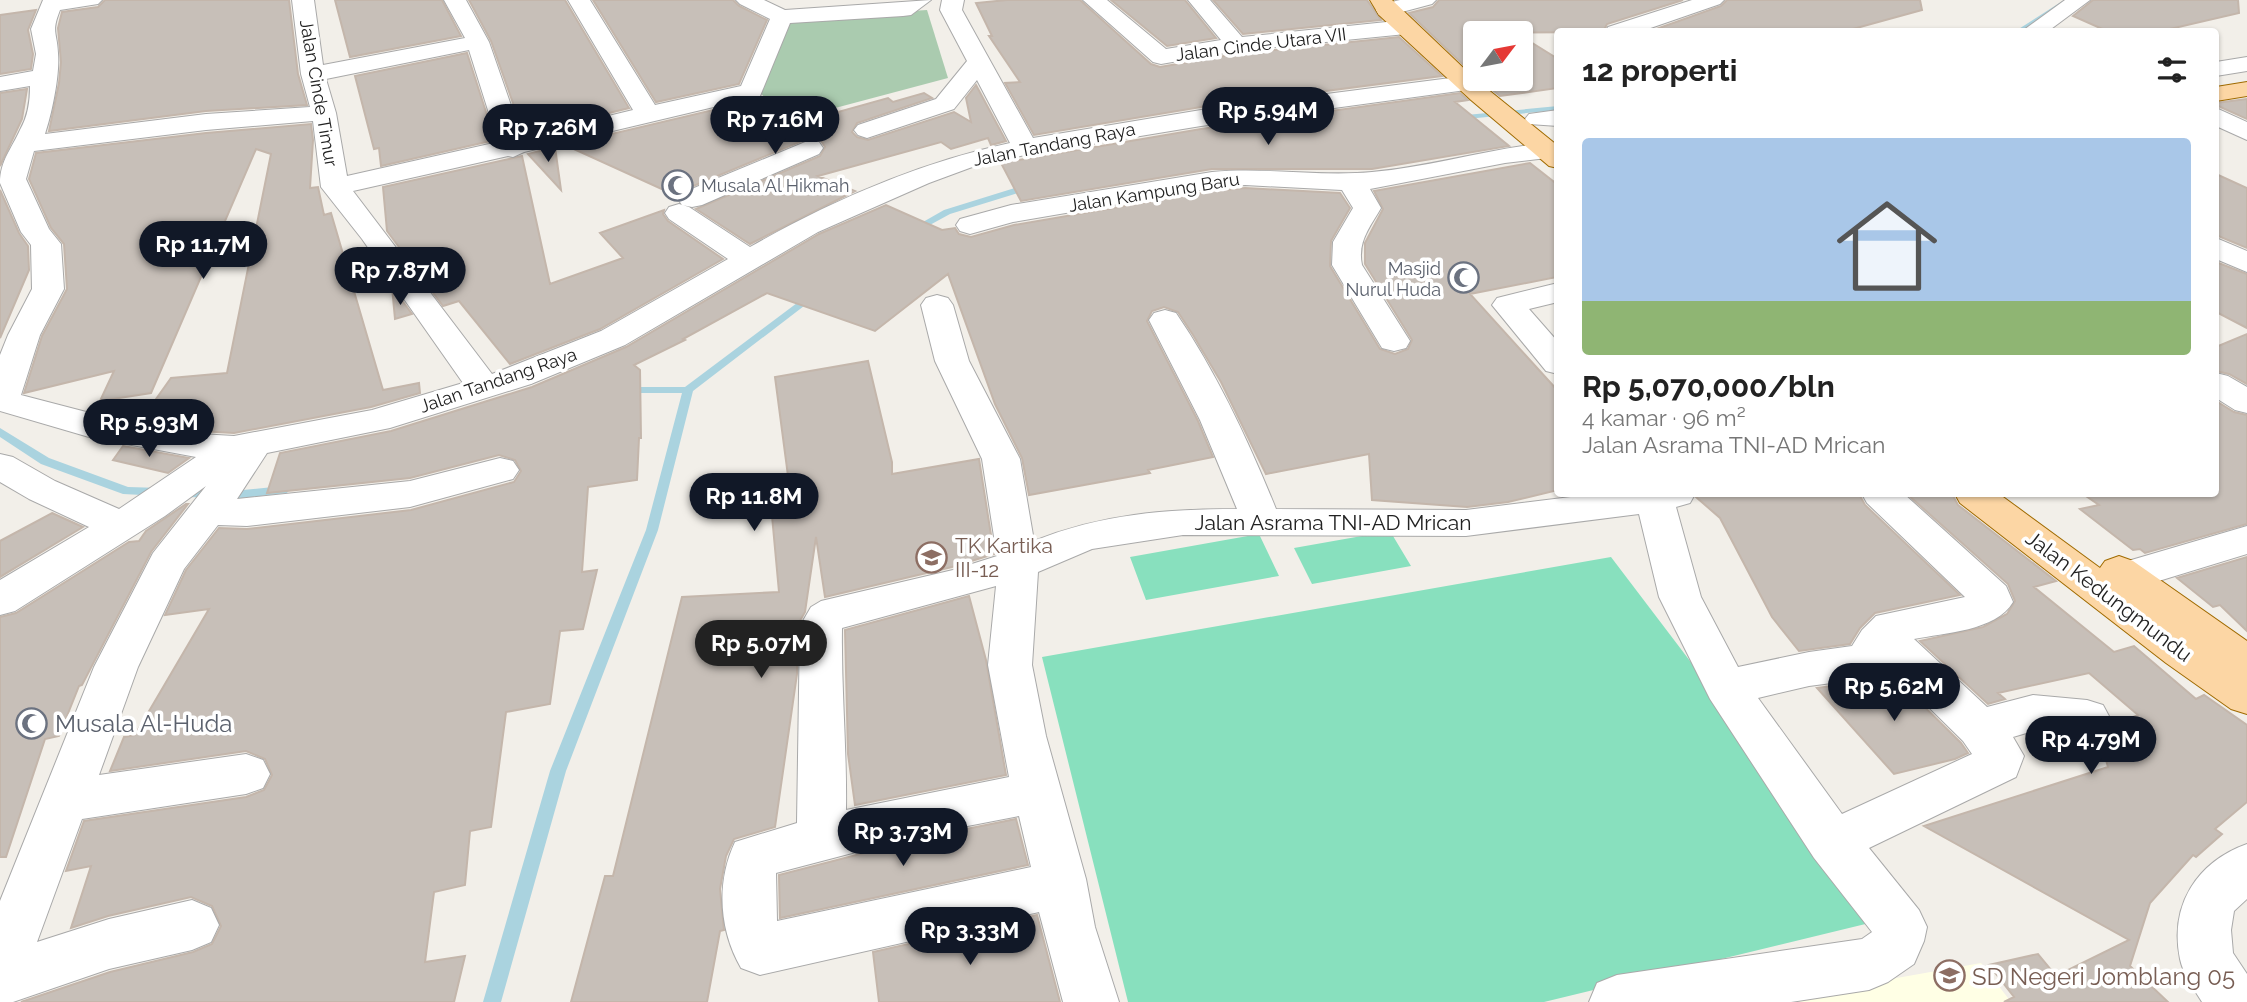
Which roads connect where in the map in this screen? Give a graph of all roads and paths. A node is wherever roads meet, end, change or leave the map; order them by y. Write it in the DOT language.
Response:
graph roads {
  1 [pos="90,0"];
  2 [pos="303,0"];
  3 [pos="455,0"];
  4 [pos="579,0"];
  5 [pos="747,0"];
  6 [pos="920,0"];
  7 [pos="953,0"];
  8 [pos="1094,0"];
  9 [pos="1199,0"];
  10 [pos="1713,0"];
  11 [pos="2079,0"];
  12 [pos="53,3"];
  13 [pos="828,7"];
  14 [pos="1400,7"];
  15 [pos="782,18"];
  16 [pos="1628,28"];
  17 [pos="2038,28"];
  18 [pos="478,42"];
  19 [pos="1236,44"];
  20 [pos="978,63"];
  21 [pos="1463,65"];
  22 [pos="313,74"];
  23 [pos="45,76"];
  24 [pos="0,84"];
  25 [pos="1463,85"];
  26 [pos="2247,89"];
  27 [pos="1492,91"];
  28 [pos="2219,94"];
  29 [pos="324,113"];
  30 [pos="648,114"];
  31 [pos="2219,118"];
  32 [pos="867,130"];
  33 [pos="1543,131"];
  34 [pos="2247,132"];
  35 [pos="19,134"];
  36 [pos="1025,147"];
  37 [pos="810,148"];
  38 [pos="513,149"];
  39 [pos="1350,182"];
  40 [pos="335,187"];
  41 [pos="13,212"];
  42 [pos="970,225"];
  43 [pos="2219,248"];
  44 [pos="748,259"];
  45 [pos="2247,262"];
  46 [pos="1554,293"];
  47 [pos="937,305"];
  48 [pos="1165,320"];
  49 [pos="1394,341"];
  50 [pos="1554,360"];
  51 [pos="2219,385"];
  52 [pos="484,388"];
  53 [pos="2247,402"];
  54 [pos="0,466"];
  55 [pos="227,469"];
  56 [pos="500,471"];
  57 [pos="1646,497"];
  58 [pos="1660,497"];
  59 [pos="1884,497"];
  60 [pos="1978,497"];
  61 [pos="2021,497"];
  62 [pos="136,516"];
  63 [pos="1262,523"];
  64 [pos="2247,540"];
  65 [pos="1018,564"];
  66 [pos="2126,576"];
  67 [pos="0,600"];
  68 [pos="1883,636"];
  69 [pos="2247,664"];
  70 [pos="1726,687"];
  71 [pos="2247,696"];
  72 [pos="2087,718"];
  73 [pos="1979,728"];
  74 [pos="246,774"];
  75 [pos="1038,792"];
  76 [pos="66,801"];
  77 [pos="821,838"];
  78 [pos="1832,842"];
  79 [pos="2247,867"];
  80 [pos="1060,879"];
  81 [pos="192,925"];
  82 [pos="0,969"];
  83 [pos="0,981"];
  84 [pos="1091,1002"];
  85 [pos="1617,1002"];
  86 [pos="2233,1002"];
  1 -- 12 [label="street"];
  2 -- 22 [label="street, Jalan Cinde Timur"];
  3 -- 18 [label="street"];
  4 -- 30 [label="street"];
  5 -- 15 [label="street"];
  6 -- 13 [label="street"];
  7 -- 20 [label="street"];
  8 -- 19 [label="street, Jalan Cinde Utara VII"];
  9 -- 19 [label="street"];
  10 -- 16 [label="street"];
  11 -- 17 [label="street"];
  12 -- 23 [label="street, Jalan Tandang Raya"];
  13 -- 15 [label="street"];
  14 -- 19 [label="street, Jalan Cinde Utara VII"];
  14 -- 21 [label="main road"];
  15 -- 30 [label="street"];
  18 -- 22 [label="street"];
  18 -- 38 [label="street"];
  20 -- 32 [label="street"];
  20 -- 36 [label="street"];
  22 -- 29 [label="street, Jalan Cinde Timur"];
  23 -- 24 [label="street"];
  23 -- 35 [label="street, Jalan Tandang Raya"];
  25 -- 36 [label="street, Jalan Tandang Raya"];
  26 -- 28 [label="main road"];
  27 -- 33 [label="main road"];
  29 -- 35 [label="street"];
  29 -- 40 [label="street, Jalan Cinde Timur"];
  30 -- 38 [label="street"];
  31 -- 34 [label="street"];
  33 -- 39 [label="street, Jalan Kampung Baru"];
  35 -- 41 [label="street, Jalan Tandang Raya"];
  36 -- 44 [label="street, Jalan Tandang Raya"];
  37 -- 44 [label="street"];
  38 -- 40 [label="street"];
  39 -- 42 [label="street, Jalan Kampung Baru"];
  39 -- 49 [label="street"];
  40 -- 52 [label="street, Jalan Cinde Timur"];
  41 -- 55 [label="street, Jalan Tandang Raya"];
  43 -- 45 [label="street"];
  44 -- 52 [label="street, Jalan Tandang Raya"];
  46 -- 50 [label="street"];
  47 -- 65 [label="street"];
  48 -- 63 [label="street"];
  51 -- 53 [label="street"];
  52 -- 55 [label="street, Jalan Tandang Raya"];
  54 -- 62 [label="street"];
  55 -- 56 [label="street"];
  55 -- 62 [label="street"];
  55 -- 76 [label="street"];
  57 -- 63 [label="street, Jalan Asrama TNI-AD Mrican"];
  58 -- 70 [label="street, Jalan Asrama TNI-AD Mrican"];
  59 -- 68 [label="street"];
  60 -- 71 [label="main road, Jalan Kedungmundu"];
  61 -- 66 [label="main road, Jalan Kedungmundu"];
  62 -- 67 [label="street"];
  63 -- 65 [label="street, Jalan Asrama TNI-AD Mrican"];
  64 -- 66 [label="street"];
  65 -- 75 [label="street"];
  65 -- 77 [label="street, Jalan Asrama TNI-AD Mrican"];
  66 -- 69 [label="main road, Jalan Kedungmundu"];
  68 -- 70 [label="street"];
  68 -- 73 [label="street"];
  70 -- 78 [label="street, Jalan Asrama TNI-AD Mrican"];
  72 -- 73 [label="street"];
  73 -- 78 [label="street"];
  74 -- 76 [label="street"];
  75 -- 77 [label="street"];
  75 -- 80 [label="street"];
  76 -- 82 [label="street"];
  77 -- 80 [label="street"];
  78 -- 85 [label="street, Jalan Asrama TNI-AD Mrican"];
  79 -- 86 [label="street"];
  80 -- 84 [label="street"];
  81 -- 83 [label="street"];
}
